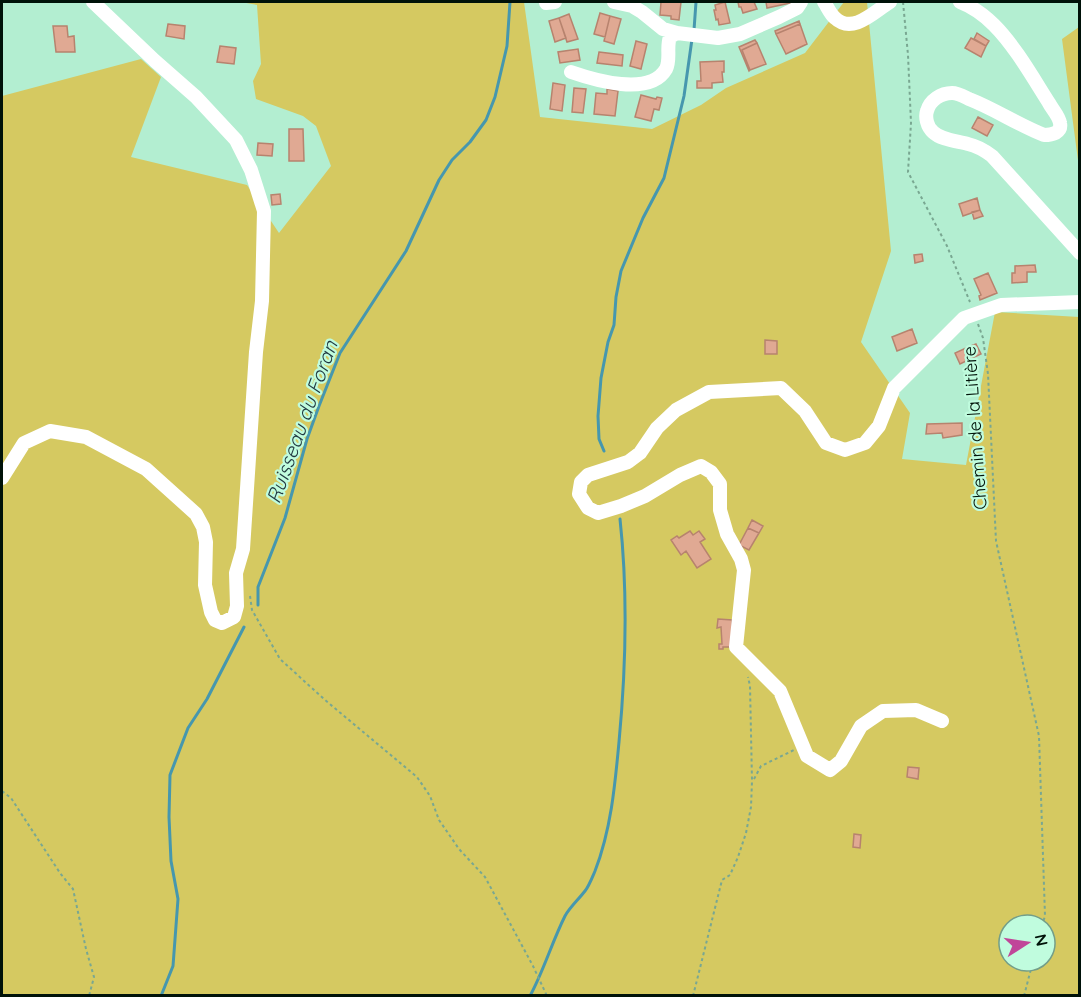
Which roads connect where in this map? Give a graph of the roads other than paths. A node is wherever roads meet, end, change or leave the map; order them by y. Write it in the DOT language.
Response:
graph roads {
  1 [pos="93,2"];
  2 [pos="614,2"];
  3 [pos="801,2"];
  4 [pos="824,2"];
  5 [pos="890,2"];
  6 [pos="960,2"];
  7 [pos="682,34"];
  8 [pos="571,72"];
  9 [pos="1080,253"];
  10 [pos="1080,302"];
  11 [pos="2,478"];
  12 [pos="942,721"];
  1 -- 11 [label="street"];
  2 -- 7 [label="street"];
  3 -- 7 [label="street"];
  4 -- 5 [label="street"];
  6 -- 9 [label="street"];
  7 -- 8 [label="street"];
  10 -- 12 [label="street"];
}
